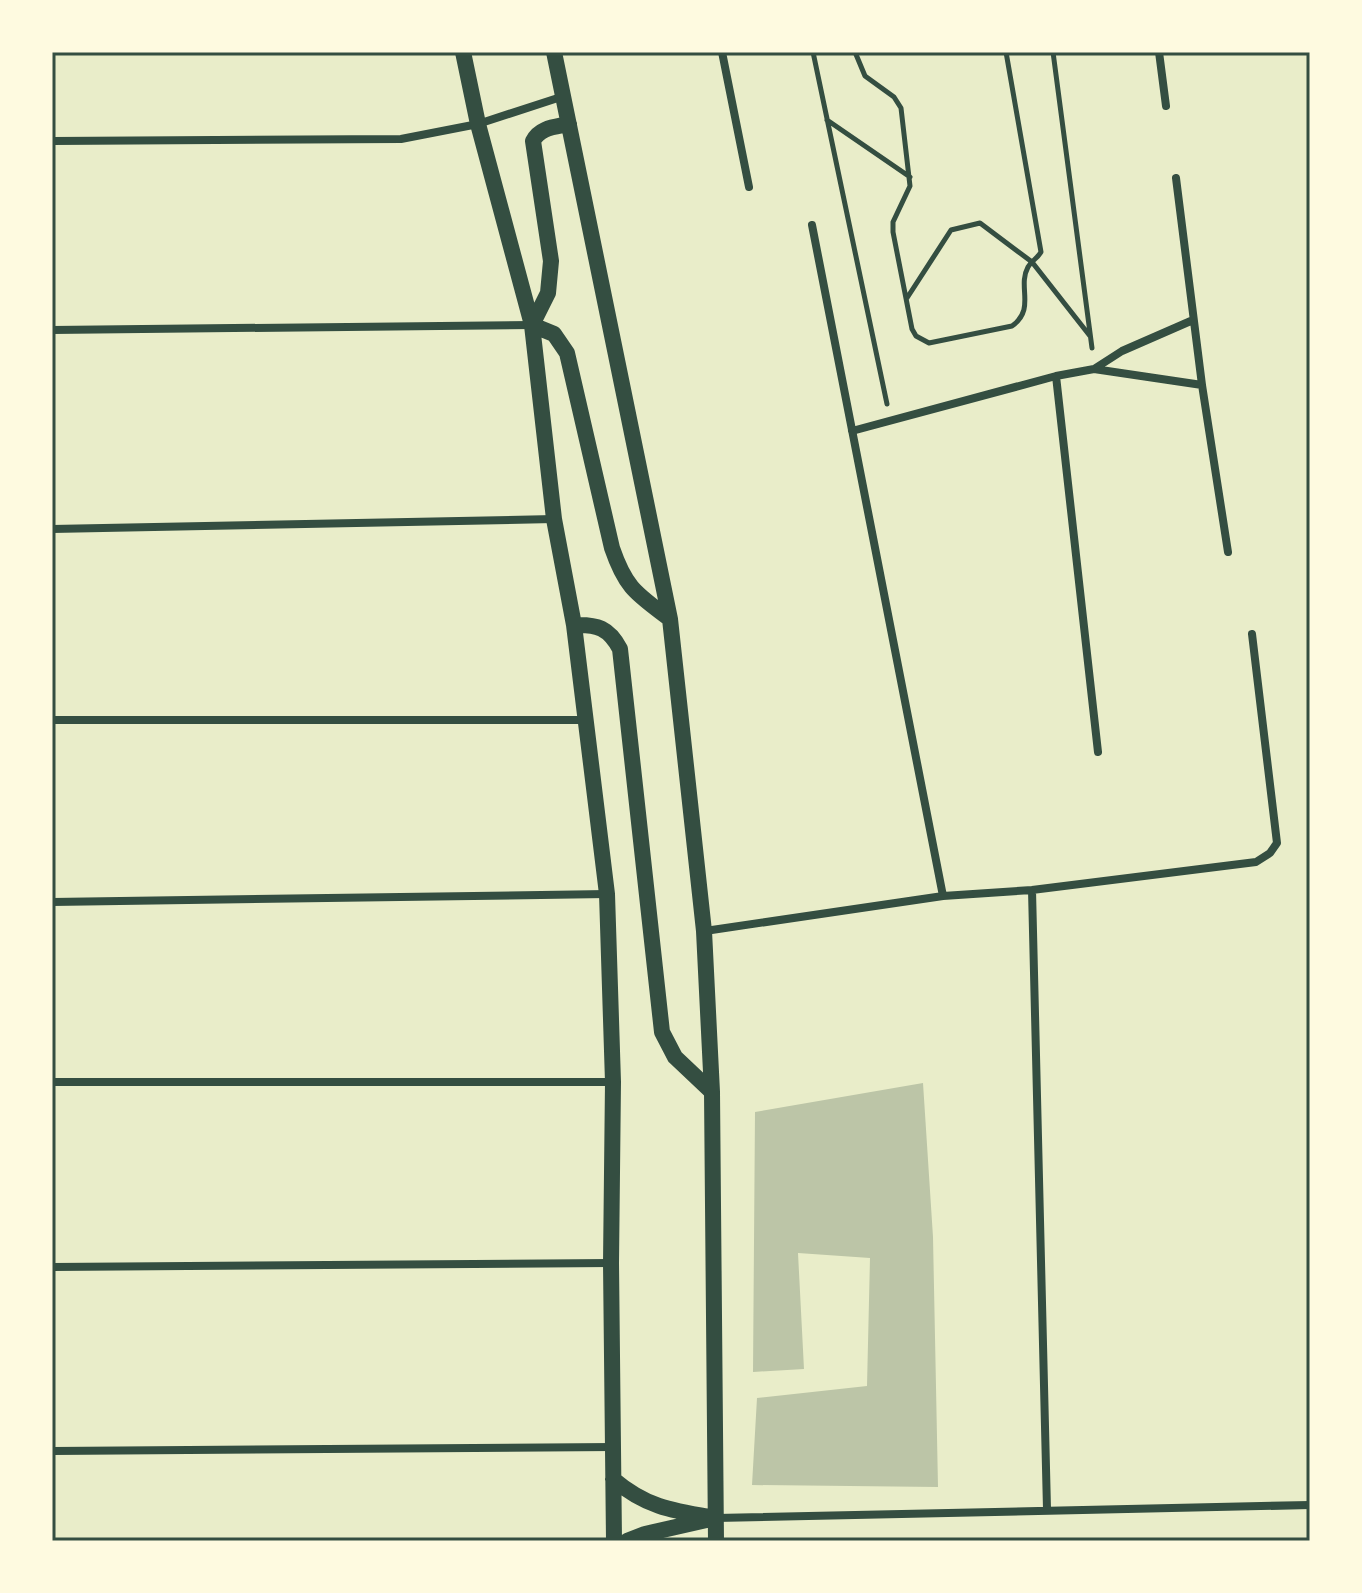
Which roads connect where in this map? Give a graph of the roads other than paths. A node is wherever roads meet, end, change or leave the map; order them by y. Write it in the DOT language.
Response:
graph roads {
  1 [pos="463,52"];
  2 [pos="554,52"];
  3 [pos="722,52"];
  4 [pos="1159,52"];
  5 [pos="564,96"];
  6 [pos="1166,106"];
  7 [pos="478,124"];
  8 [pos="569,124"];
  9 [pos="52,141"];
  10 [pos="1176,178"];
  11 [pos="749,187"];
  12 [pos="812,225"];
  13 [pos="1193,320"];
  14 [pos="532,325"];
  15 [pos="52,330"];
  16 [pos="1094,369"];
  17 [pos="1056,376"];
  18 [pos="1202,385"];
  19 [pos="852,431"];
  20 [pos="554,519"];
  21 [pos="52,529"];
  22 [pos="1228,552"];
  23 [pos="670,619"];
  24 [pos="574,625"];
  25 [pos="1252,634"];
  26 [pos="52,720"];
  27 [pos="586,720"];
  28 [pos="1098,752"];
  29 [pos="1032,890"];
  30 [pos="607,894"];
  31 [pos="943,896"];
  32 [pos="52,902"];
  33 [pos="704,931"];
  34 [pos="52,1082"];
  35 [pos="613,1082"];
  36 [pos="712,1092"];
  37 [pos="611,1263"];
  38 [pos="52,1267"];
  39 [pos="614,1447"];
  40 [pos="52,1451"];
  41 [pos="613,1479"];
  42 [pos="1310,1505"];
  43 [pos="1047,1509"];
  44 [pos="716,1518"];
  45 [pos="614,1541"];
  46 [pos="627,1541"];
  47 [pos="716,1541"];
  1 -- 7 [label="main road"];
  2 -- 5 [label="main road"];
  3 -- 11 [label="street"];
  4 -- 6 [label="street"];
  5 -- 7 [label="street"];
  5 -- 8 [label="main road"];
  7 -- 9 [label="street"];
  7 -- 14 [label="main road"];
  8 -- 14 [label="main road"];
  8 -- 23 [label="main road"];
  10 -- 13 [label="street"];
  12 -- 19 [label="street"];
  13 -- 16 [label="street"];
  13 -- 18 [label="street"];
  14 -- 15 [label="street"];
  14 -- 20 [label="main road"];
  14 -- 23 [label="main road"];
  16 -- 17 [label="street"];
  16 -- 18 [label="street"];
  17 -- 19 [label="street"];
  17 -- 28 [label="street"];
  18 -- 22 [label="street"];
  19 -- 31 [label="street"];
  20 -- 21 [label="street"];
  20 -- 24 [label="main road"];
  23 -- 33 [label="main road"];
  24 -- 27 [label="main road"];
  24 -- 36 [label="main road"];
  25 -- 29 [label="street"];
  26 -- 27 [label="street"];
  27 -- 30 [label="main road"];
  29 -- 31 [label="street"];
  29 -- 43 [label="street"];
  30 -- 32 [label="street"];
  30 -- 35 [label="main road"];
  31 -- 33 [label="street"];
  33 -- 36 [label="main road"];
  34 -- 35 [label="street"];
  35 -- 37 [label="main road"];
  36 -- 44 [label="main road"];
  37 -- 38 [label="street"];
  37 -- 39 [label="main road"];
  39 -- 40 [label="street"];
  39 -- 41 [label="main road"];
  41 -- 44 [label="main road"];
  41 -- 45 [label="main road"];
  42 -- 43 [label="street"];
  43 -- 44 [label="street"];
  44 -- 46 [label="main road"];
  44 -- 47 [label="main road"];
}
